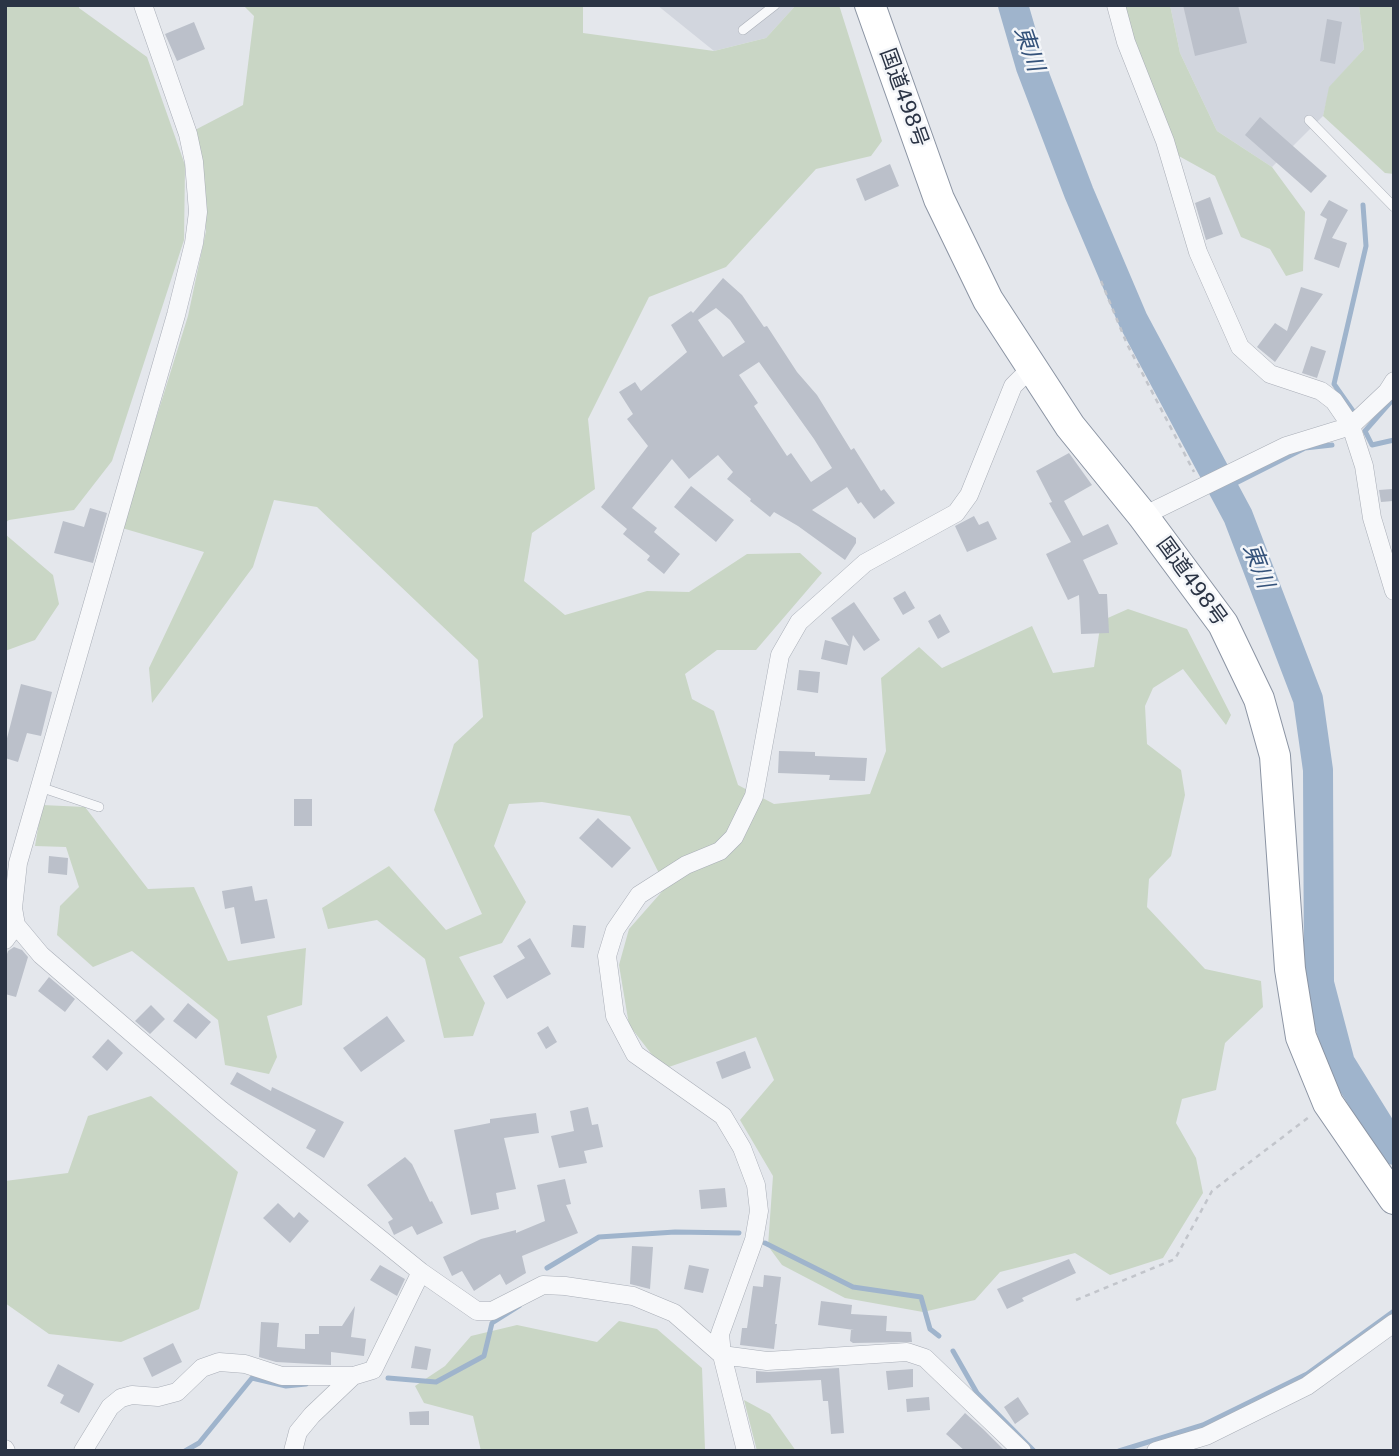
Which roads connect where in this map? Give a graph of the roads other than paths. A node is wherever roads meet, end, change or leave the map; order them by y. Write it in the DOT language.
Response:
graph roads {
  1 [pos="143,5"];
  2 [pos="775,5"];
  3 [pos="870,5"];
  4 [pos="1116,5"];
  5 [pos="743,30"];
  6 [pos="1309,120"];
  7 [pos="1394,207"];
  8 [pos="1031,368"];
  9 [pos="1394,381"];
  10 [pos="1351,426"];
  11 [pos="1143,516"];
  12 [pos="1394,591"];
  13 [pos="40,787"];
  14 [pos="99,807"];
  15 [pos="16,925"];
  16 [pos="5,940"];
  17 [pos="1394,1199"];
  18 [pos="421,1272"];
  19 [pos="1394,1323"];
  20 [pos="722,1355"];
  21 [pos="353,1376"];
  22 [pos="83,1451"];
  23 [pos="293,1451"];
  24 [pos="746,1451"];
  25 [pos="1022,1451"];
  26 [pos="1156,1451"];
  1 -- 13 [label="street"];
  2 -- 5 [label="lane"];
  3 -- 8 [label="highway, 国道498号"];
  4 -- 10 [label="street"];
  6 -- 7 [label="lane"];
  8 -- 11 [label="highway, 国道498号"];
  8 -- 20 [label="street"];
  9 -- 10 [label="street"];
  10 -- 11 [label="street"];
  10 -- 12 [label="street"];
  11 -- 17 [label="highway, 国道498号"];
  13 -- 14 [label="lane"];
  13 -- 15 [label="street"];
  15 -- 16 [label="street"];
  15 -- 18 [label="street"];
  18 -- 20 [label="street"];
  18 -- 21 [label="street"];
  19 -- 26 [label="street"];
  20 -- 24 [label="street"];
  20 -- 25 [label="street"];
  21 -- 22 [label="street"];
  21 -- 23 [label="street"];
}
